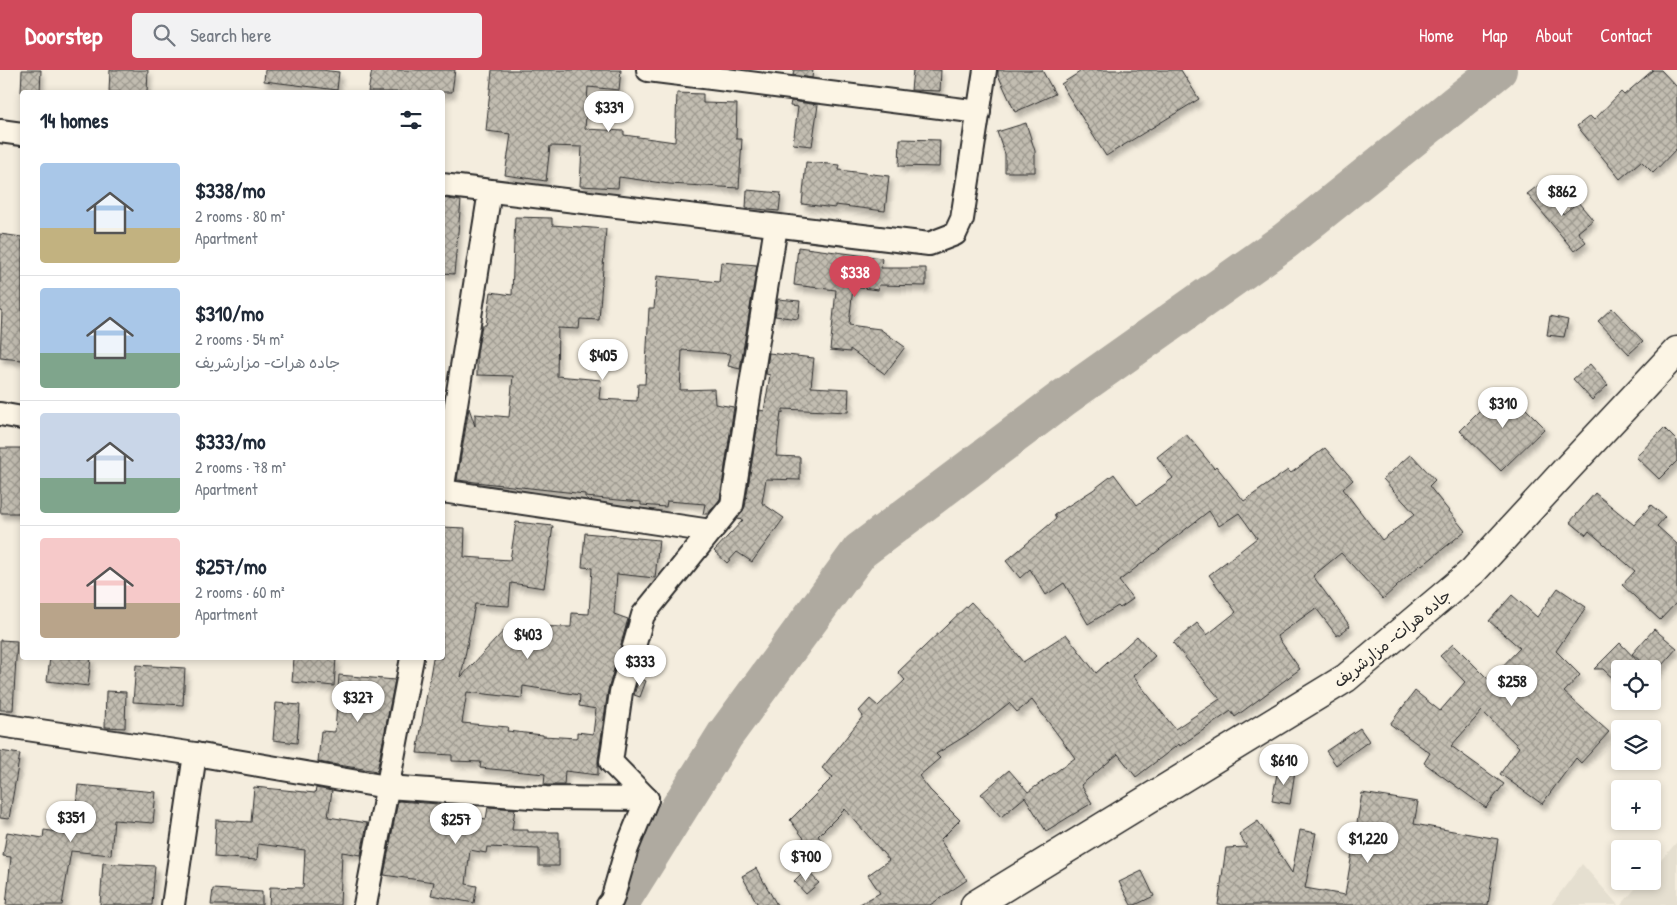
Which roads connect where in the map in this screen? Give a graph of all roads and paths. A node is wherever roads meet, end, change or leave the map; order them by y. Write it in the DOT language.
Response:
graph roads {
  1 [pos="648,70"];
  2 [pos="985,70"];
  3 [pos="979,112"];
  4 [pos="0,131"];
  5 [pos="20,134"];
  6 [pos="445,185"];
  7 [pos="490,191"];
  8 [pos="776,226"];
  9 [pos="1677,351"];
  10 [pos="0,414"];
  11 [pos="20,418"];
  12 [pos="445,479"];
  13 [pos="445,492"];
  14 [pos="711,531"];
  15 [pos="412,660"];
  16 [pos="0,725"];
  17 [pos="195,754"];
  18 [pos="387,787"];
  19 [pos="648,799"];
  20 [pos="173,905"];
  21 [pos="365,905"];
  22 [pos="608,905"];
  23 [pos="975,905"];
  1 -- 3 [label="street"];
  2 -- 3 [label="street"];
  3 -- 8 [label="street"];
  4 -- 5 [label="street"];
  6 -- 7 [label="street"];
  7 -- 8 [label="street"];
  7 -- 12 [label="street"];
  8 -- 14 [label="street"];
  9 -- 23 [label="highway, جاده هرات- مزارشریف"];
  10 -- 11 [label="street"];
  13 -- 14 [label="street"];
  14 -- 19 [label="street"];
  15 -- 18 [label="street"];
  16 -- 17 [label="street"];
  17 -- 18 [label="street"];
  17 -- 20 [label="street"];
  18 -- 19 [label="street"];
  18 -- 21 [label="street"];
  19 -- 22 [label="street"];
}
